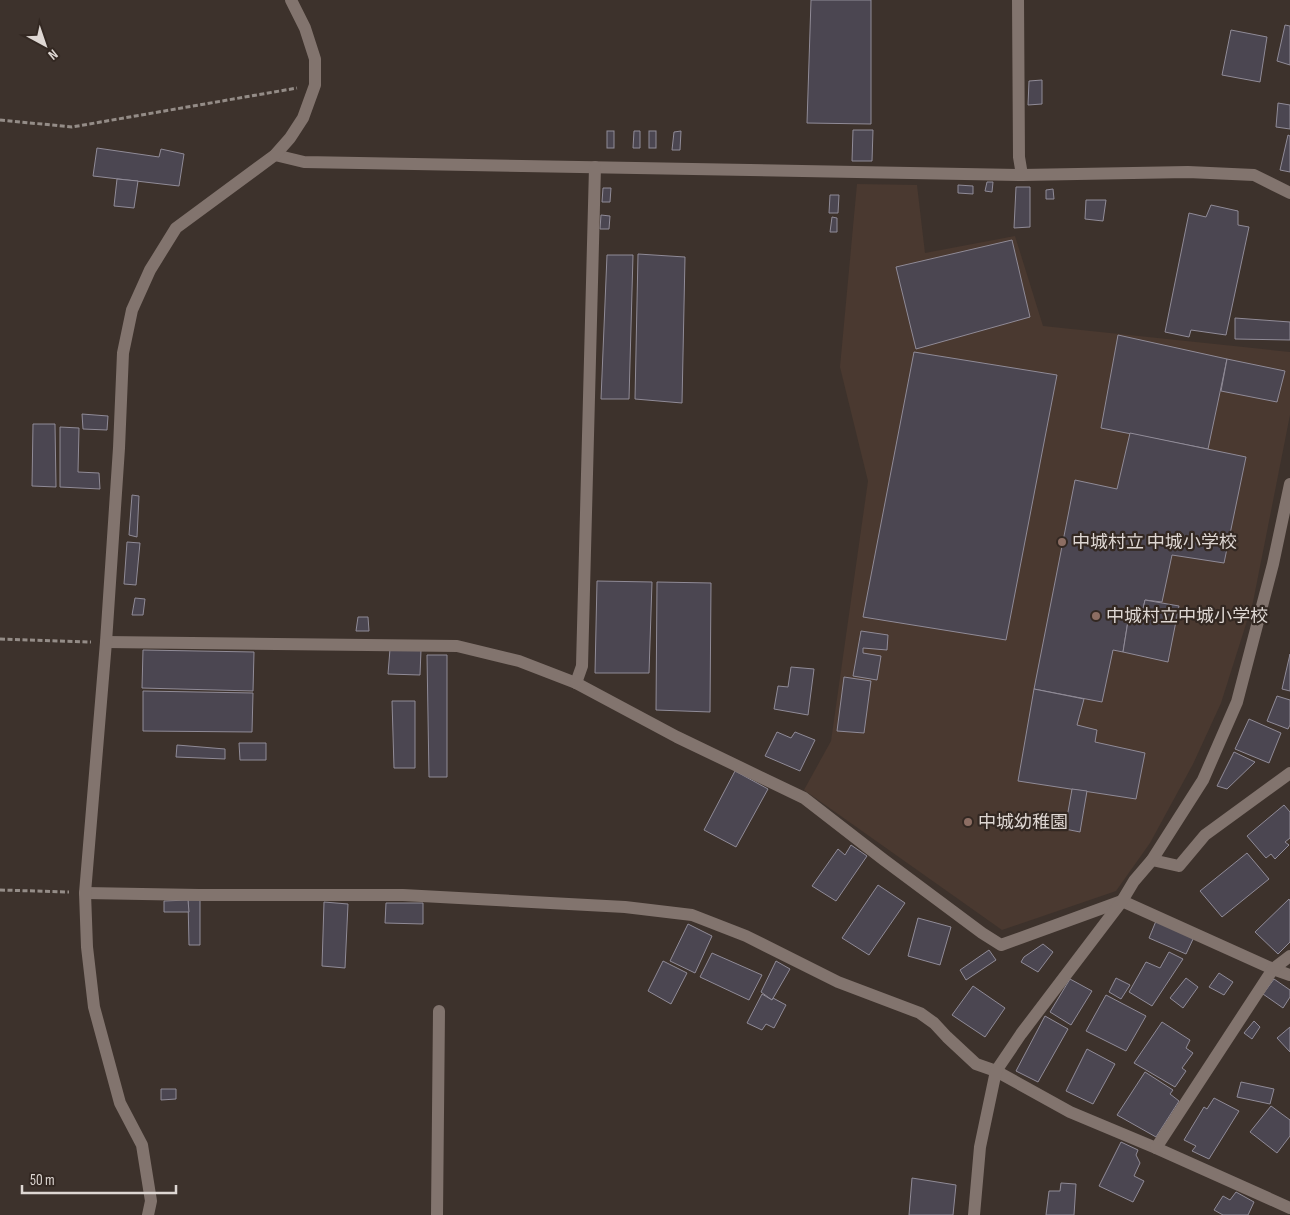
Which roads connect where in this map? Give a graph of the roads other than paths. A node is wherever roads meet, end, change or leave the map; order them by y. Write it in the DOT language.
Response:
graph roads {
  1 [pos="291,0"];
  2 [pos="1018,0"];
  3 [pos="276,155"];
  4 [pos="595,167"];
  5 [pos="1022,174"];
  6 [pos="1290,194"];
  7 [pos="1290,484"];
  8 [pos="106,642"];
  9 [pos="576,683"];
  10 [pos="1290,773"];
  11 [pos="1152,860"];
  12 [pos="85,893"];
  13 [pos="1122,901"];
  14 [pos="1290,956"];
  15 [pos="1274,969"];
  16 [pos="1290,975"];
  17 [pos="439,1011"];
  18 [pos="996,1071"];
  19 [pos="1156,1148"];
  20 [pos="1290,1208"];
  21 [pos="148,1215"];
  22 [pos="437,1215"];
  23 [pos="974,1215"];
  1 -- 3 [label="street"];
  2 -- 5 [label="street"];
  3 -- 4 [label="street"];
  3 -- 8 [label="street"];
  4 -- 5 [label="street"];
  4 -- 9 [label="street"];
  5 -- 6 [label="street"];
  7 -- 11 [label="street"];
  8 -- 9 [label="street"];
  8 -- 12 [label="street"];
  9 -- 13 [label="street"];
  10 -- 11 [label="street"];
  11 -- 13 [label="street"];
  12 -- 18 [label="street"];
  12 -- 21 [label="street"];
  13 -- 15 [label="street"];
  13 -- 18 [label="street"];
  14 -- 15 [label="street"];
  15 -- 16 [label="street"];
  15 -- 19 [label="street"];
  17 -- 22 [label="street"];
  18 -- 19 [label="street"];
  18 -- 23 [label="street"];
  19 -- 20 [label="street"];
}
